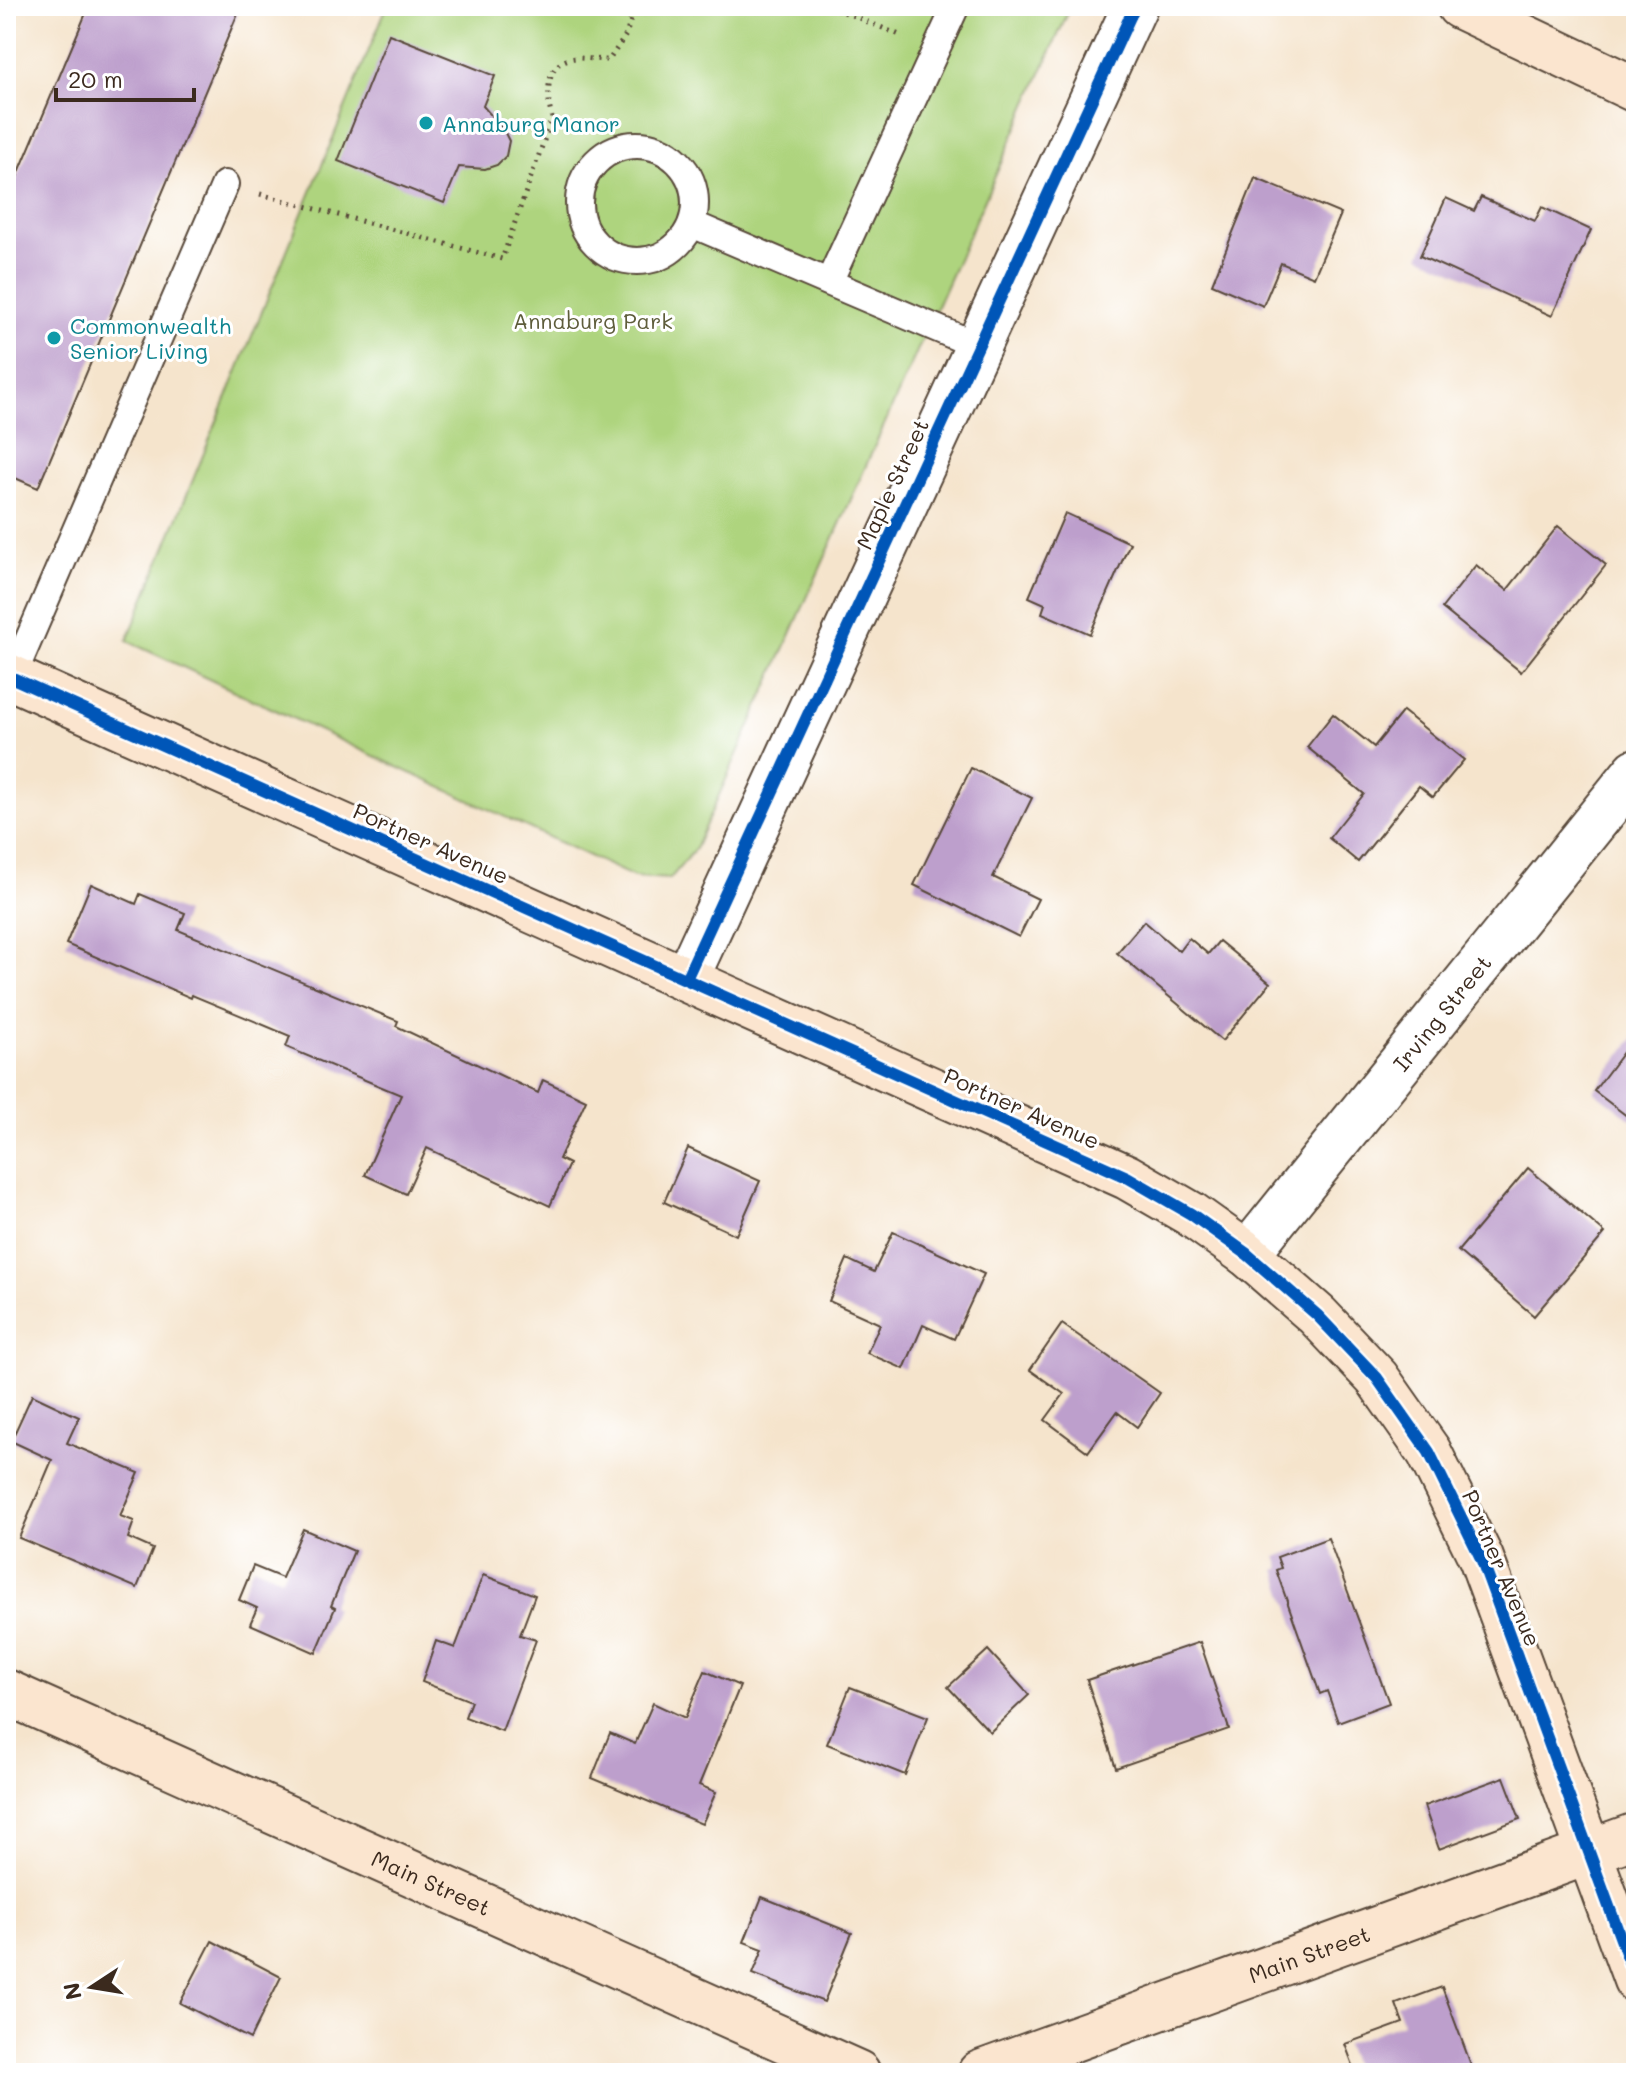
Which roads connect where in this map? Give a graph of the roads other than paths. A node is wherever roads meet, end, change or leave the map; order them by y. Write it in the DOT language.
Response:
graph roads {
  1 [pos="956,6"];
  2 [pos="1135,6"];
  3 [pos="1459,6"];
  4 [pos="1636,90"];
  5 [pos="225,184"];
  6 [pos="692,224"];
  7 [pos="829,282"];
  8 [pos="978,346"];
  9 [pos="9,676"];
  10 [pos="1636,771"];
  11 [pos="686,979"];
  12 [pos="1247,1254"];
  13 [pos="6,1692"];
  14 [pos="1636,1835"];
  15 [pos="1589,1852"];
  16 [pos="1636,1980"];
  17 [pos="858,2073"];
  18 [pos="980,2073"];
  1 -- 7 [label="lane"];
  2 -- 8 [label="street, Maple Street"];
  3 -- 4 [label="street"];
  5 -- 9 [label="lane"];
  6 -- 6 [label="lane"];
  6 -- 7 [label="lane"];
  7 -- 8 [label="lane"];
  8 -- 11 [label="street, Maple Street"];
  9 -- 11 [label="street, Portner Avenue"];
  10 -- 12 [label="street, Irving Street"];
  11 -- 12 [label="street, Portner Avenue"];
  12 -- 15 [label="street, Portner Avenue"];
  13 -- 17 [label="street, Main Street"];
  14 -- 15 [label="street, Main Street"];
  15 -- 16 [label="street, Portner Avenue"];
  15 -- 18 [label="street, Main Street"];
}
